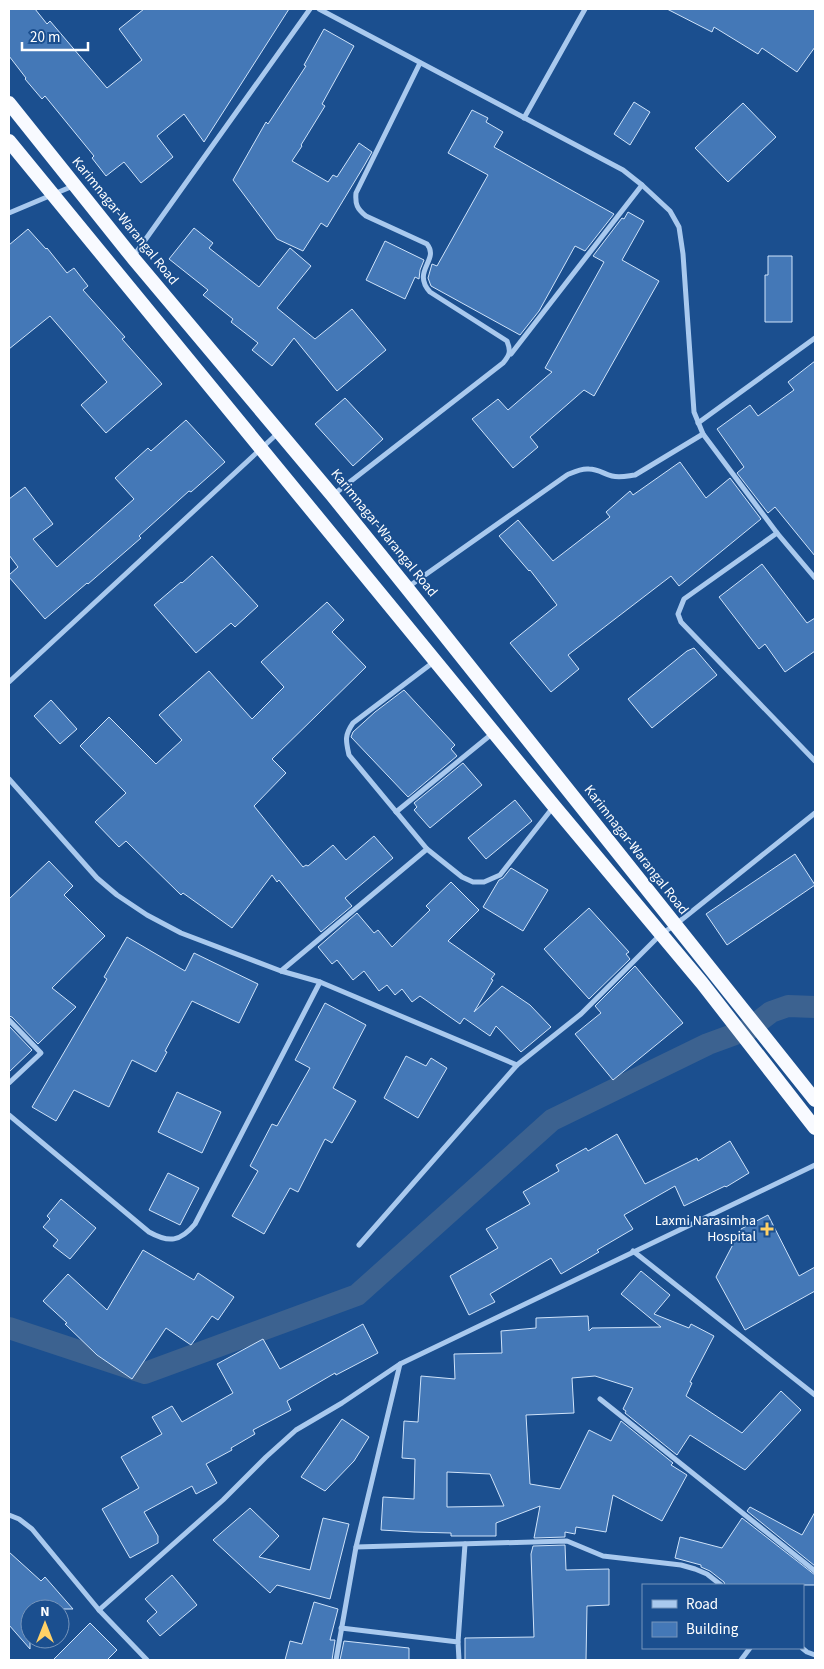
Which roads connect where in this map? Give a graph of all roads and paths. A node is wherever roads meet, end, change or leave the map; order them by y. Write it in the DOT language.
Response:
graph roads {
  1 [pos="310,9"];
  2 [pos="319,9"];
  3 [pos="585,9"];
  4 [pos="420,63"];
  5 [pos="9,103"];
  6 [pos="524,118"];
  7 [pos="9,141"];
  8 [pos="75,185"];
  9 [pos="642,185"];
  10 [pos="52,195"];
  11 [pos="9,213"];
  12 [pos="133,258"];
  13 [pos="815,338"];
  14 [pos="509,356"];
  15 [pos="698,423"];
  16 [pos="279,431"];
  17 [pos="703,434"];
  18 [pos="260,448"];
  19 [pos="332,495"];
  20 [pos="777,533"];
  21 [pos="815,578"];
  22 [pos="407,588"];
  23 [pos="435,661"];
  24 [pos="9,682"];
  25 [pos="494,732"];
  26 [pos="815,761"];
  27 [pos="9,779"];
  28 [pos="554,806"];
  29 [pos="396,812"];
  30 [pos="815,813"];
  31 [pos="427,849"];
  32 [pos="675,925"];
  33 [pos="661,934"];
  34 [pos="281,971"];
  35 [pos="320,982"];
  36 [pos="9,1020"];
  37 [pos="517,1065"];
  38 [pos="9,1083"];
  39 [pos="815,1100"];
  40 [pos="9,1115"];
  41 [pos="813,1126"];
  42 [pos="815,1165"];
  43 [pos="359,1245"];
  44 [pos="633,1251"];
  45 [pos="400,1364"];
  46 [pos="815,1396"];
  47 [pos="600,1399"];
  48 [pos="9,1515"];
  49 [pos="465,1544"];
  50 [pos="356,1547"];
  51 [pos="815,1571"];
  52 [pos="720,1584"];
  53 [pos="99,1610"];
  54 [pos="341,1628"];
  55 [pos="458,1642"];
  56 [pos="749,1649"];
  57 [pos="803,1649"];
  58 [pos="815,1655"];
  59 [pos="147,1660"];
  60 [pos="336,1660"];
  61 [pos="459,1660"];
  62 [pos="741,1660"];
  1 -- 12 [label="street"];
  2 -- 4 [label="street"];
  3 -- 6 [label="street"];
  4 -- 6 [label="street"];
  4 -- 14 [label="street"];
  5 -- 8 [label="highway, Karimnagar-Warangal Road"];
  6 -- 9 [label="street"];
  7 -- 10 [label="highway"];
  8 -- 10 [label="street"];
  8 -- 12 [label="highway, Karimnagar-Warangal Road"];
  9 -- 14 [label="street"];
  9 -- 15 [label="street"];
  10 -- 11 [label="street"];
  10 -- 18 [label="highway"];
  12 -- 16 [label="highway, Karimnagar-Warangal Road"];
  13 -- 15 [label="street"];
  14 -- 19 [label="street"];
  15 -- 17 [label="street"];
  16 -- 18 [label="street"];
  16 -- 19 [label="highway, Karimnagar-Warangal Road"];
  17 -- 20 [label="street"];
  17 -- 22 [label="street"];
  18 -- 23 [label="highway"];
  18 -- 24 [label="street"];
  19 -- 22 [label="highway, Karimnagar-Warangal Road"];
  20 -- 21 [label="street"];
  20 -- 26 [label="street"];
  22 -- 32 [label="highway, Karimnagar-Warangal Road"];
  23 -- 25 [label="highway"];
  23 -- 29 [label="street"];
  25 -- 28 [label="highway"];
  25 -- 29 [label="street"];
  27 -- 34 [label="street"];
  28 -- 31 [label="street"];
  28 -- 33 [label="highway"];
  29 -- 31 [label="street"];
  30 -- 32 [label="street"];
  31 -- 34 [label="street"];
  32 -- 33 [label="street"];
  32 -- 39 [label="highway, Karimnagar-Warangal Road"];
  33 -- 37 [label="street"];
  33 -- 41 [label="highway"];
  34 -- 35 [label="street"];
  35 -- 37 [label="street"];
  35 -- 40 [label="street"];
  36 -- 38 [label="street"];
  37 -- 43 [label="street"];
  42 -- 44 [label="street"];
  44 -- 45 [label="street"];
  44 -- 46 [label="street"];
  45 -- 50 [label="street"];
  45 -- 53 [label="street"];
  47 -- 51 [label="street"];
  48 -- 53 [label="street"];
  49 -- 50 [label="street"];
  49 -- 52 [label="street"];
  49 -- 55 [label="street"];
  50 -- 54 [label="street"];
  53 -- 59 [label="street"];
  54 -- 55 [label="street"];
  54 -- 60 [label="street"];
  55 -- 61 [label="street"];
  56 -- 62 [label="street"];
  57 -- 58 [label="street"];
}
